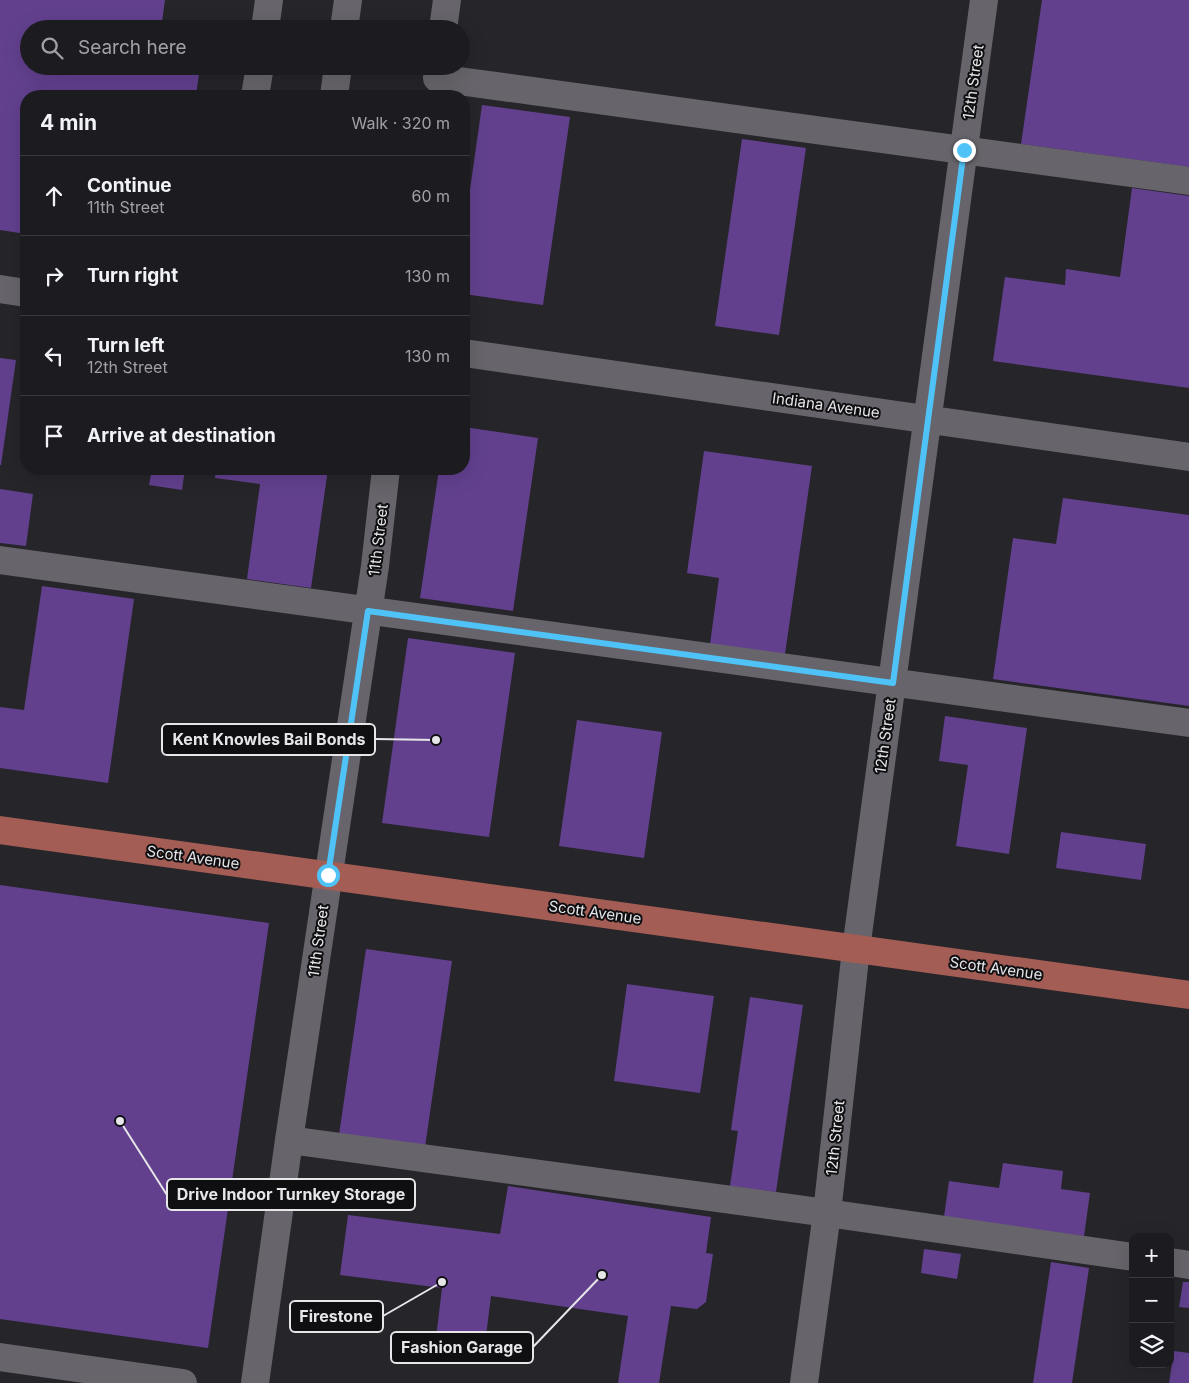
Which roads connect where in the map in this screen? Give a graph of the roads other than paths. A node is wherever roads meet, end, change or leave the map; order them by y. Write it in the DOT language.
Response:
graph roads {
  1 [pos="269,0"];
  2 [pos="348,0"];
  3 [pos="447,0"];
  4 [pos="984,0"];
  5 [pos="266,20"];
  6 [pos="345,20"];
  7 [pos="445,20"];
  8 [pos="258,75"];
  9 [pos="337,75"];
  10 [pos="436,80"];
  11 [pos="256,90"];
  12 [pos="335,90"];
  13 [pos="964,150"];
  14 [pos="1189,181"];
  15 [pos="0,289"];
  16 [pos="20,291"];
  17 [pos="470,354"];
  18 [pos="928,420"];
  19 [pos="1189,458"];
  20 [pos="385,475"];
  21 [pos="0,560"];
  22 [pos="368,611"];
  23 [pos="893,683"];
  24 [pos="1189,724"];
  25 [pos="0,830"];
  26 [pos="328,875"];
  27 [pos="856,949"];
  28 [pos="1189,995"];
  29 [pos="289,1140"];
  30 [pos="827,1213"];
  31 [pos="1129,1256"];
  32 [pos="1174,1263"];
  33 [pos="1189,1265"];
  34 [pos="0,1357"];
  35 [pos="183,1383"];
  36 [pos="255,1383"];
  37 [pos="804,1383"];
  1 -- 5 [label="street"];
  2 -- 6 [label="street"];
  3 -- 7 [label="street"];
  4 -- 13 [label="street, 12th Street"];
  8 -- 11 [label="street"];
  9 -- 12 [label="street"];
  10 -- 13 [label="street"];
  13 -- 14 [label="street"];
  13 -- 18 [label="street, 12th Street"];
  15 -- 16 [label="street"];
  17 -- 18 [label="street, Indiana Avenue"];
  18 -- 19 [label="street, Indiana Avenue"];
  18 -- 23 [label="street, 12th Street"];
  20 -- 22 [label="street, 11th Street"];
  21 -- 22 [label="street"];
  22 -- 23 [label="street"];
  22 -- 26 [label="street, 11th Street"];
  23 -- 24 [label="street"];
  23 -- 27 [label="street, 12th Street"];
  25 -- 26 [label="main road, Scott Avenue"];
  26 -- 27 [label="main road, Scott Avenue"];
  26 -- 29 [label="street, 11th Street"];
  27 -- 28 [label="main road, Scott Avenue"];
  27 -- 30 [label="street, 12th Street"];
  29 -- 30 [label="street"];
  29 -- 36 [label="street, 11th Street"];
  30 -- 31 [label="street"];
  30 -- 37 [label="street, 12th Street"];
  32 -- 33 [label="street"];
  34 -- 35 [label="street"];
}
